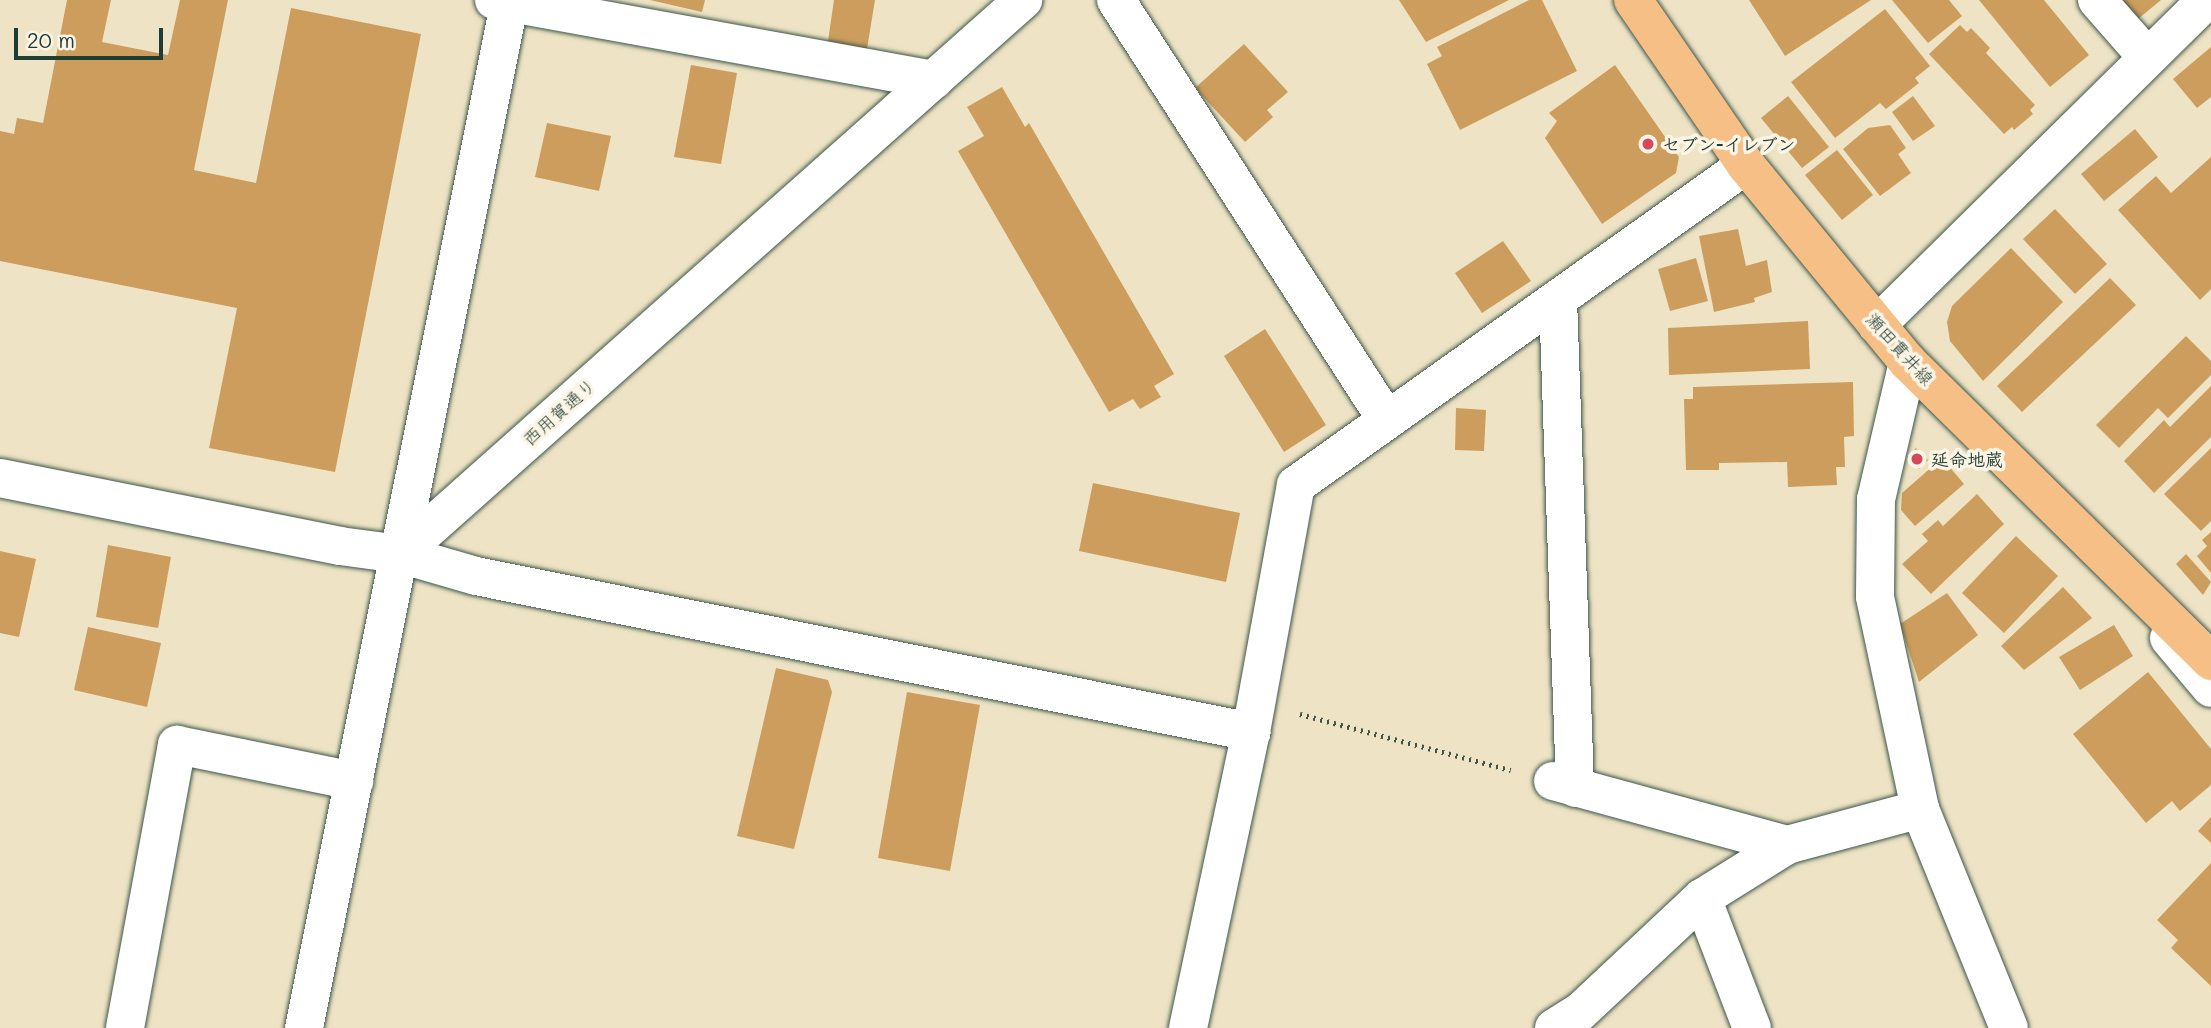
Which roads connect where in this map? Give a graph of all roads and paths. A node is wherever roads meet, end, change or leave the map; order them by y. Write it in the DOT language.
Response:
graph roads {
  1 [pos="1023,0"];
  2 [pos="1116,0"];
  3 [pos="1633,0"];
  4 [pos="2097,0"];
  5 [pos="2207,0"];
  6 [pos="505,1"];
  7 [pos="2148,58"];
  8 [pos="934,80"];
  9 [pos="1746,165"];
  10 [pos="1558,299"];
  11 [pos="1877,325"];
  12 [pos="1908,362"];
  13 [pos="1387,420"];
  14 [pos="0,478"];
  15 [pos="2069,520"];
  16 [pos="400,554"];
  17 [pos="2211,661"];
  18 [pos="2211,688"];
  19 [pos="1252,717"];
  20 [pos="354,781"];
  21 [pos="1564,784"];
  22 [pos="1920,808"];
  23 [pos="1787,845"];
  24 [pos="1702,898"];
  25 [pos="125,1028"];
  26 [pos="304,1028"];
  27 [pos="1188,1028"];
  28 [pos="1554,1028"];
  29 [pos="1752,1028"];
  30 [pos="2009,1028"];
  1 -- 8 [label="street, 西用賀通り"];
  2 -- 13 [label="street"];
  3 -- 9 [label="main road, 瀬田貫井線"];
  4 -- 7 [label="street"];
  5 -- 7 [label="street"];
  6 -- 8 [label="street"];
  6 -- 16 [label="street"];
  7 -- 11 [label="street"];
  8 -- 16 [label="street, 西用賀通り"];
  9 -- 10 [label="street"];
  9 -- 11 [label="main road, 瀬田貫井線"];
  10 -- 13 [label="street"];
  10 -- 21 [label="street"];
  11 -- 12 [label="main road, 瀬田貫井線"];
  12 -- 15 [label="main road, 瀬田貫井線"];
  12 -- 22 [label="street"];
  13 -- 19 [label="street"];
  14 -- 16 [label="street"];
  15 -- 17 [label="main road, 瀬田貫井線"];
  15 -- 18 [label="street"];
  16 -- 19 [label="street"];
  16 -- 20 [label="street"];
  19 -- 21 [label="path"];
  19 -- 27 [label="street"];
  20 -- 25 [label="street"];
  20 -- 26 [label="street"];
  21 -- 23 [label="street"];
  22 -- 23 [label="street"];
  22 -- 30 [label="street"];
  23 -- 24 [label="street"];
  24 -- 28 [label="street"];
  24 -- 29 [label="street"];
}
